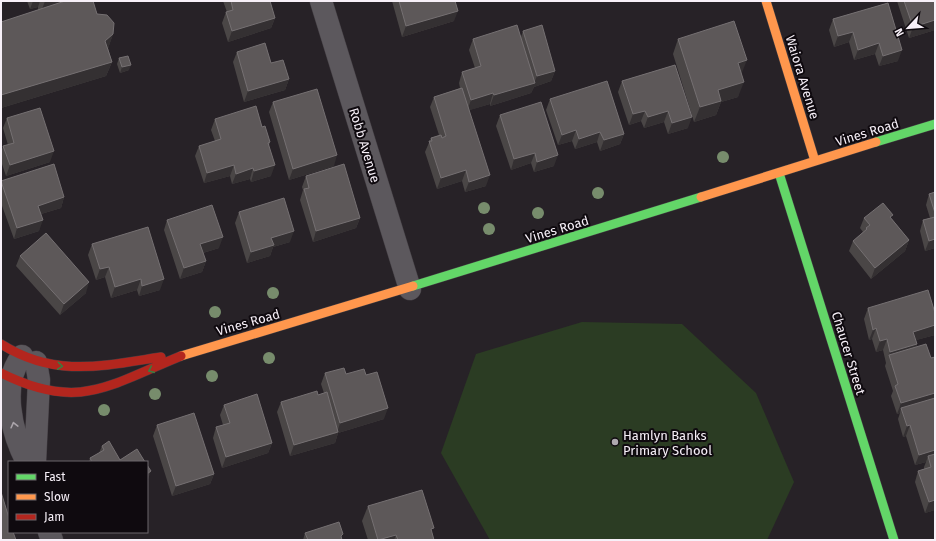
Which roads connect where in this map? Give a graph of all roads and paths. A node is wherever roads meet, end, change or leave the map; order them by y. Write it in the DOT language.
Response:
graph roads {
  1 [pos="321,1"];
  2 [pos="766,1"];
  3 [pos="935,124"];
  4 [pos="815,161"];
  5 [pos="779,173"];
  6 [pos="410,289"];
  7 [pos="1,344"];
  8 [pos="186,354"];
  9 [pos="29,359"];
  10 [pos="6,376"];
  11 [pos="39,388"];
  12 [pos="26,461"];
  13 [pos="35,461"];
  14 [pos="894,540"];
  1 -- 6 [label="street, Robb Avenue"];
  2 -- 4 [label="main road, Waiora Avenue"];
  3 -- 4 [label="main road, Vines Road"];
  4 -- 5 [label="main road, Vines Road"];
  5 -- 6 [label="main road, Vines Road"];
  5 -- 14 [label="main road, Chaucer Street"];
  6 -- 8 [label="main road, Vines Road"];
  7 -- 9 [label="main road"];
  9 -- 8 [label="main road, Vines Road, one-way"];
  8 -- 11 [label="main road, Vines Road, one-way"];
  9 -- 10 [label="street"];
  9 -- 11 [label="street"];
  10 -- 11 [label="main road, Vines Road"];
  12 -- 10 [label="street, one-way"];
  11 -- 13 [label="street"];
}
